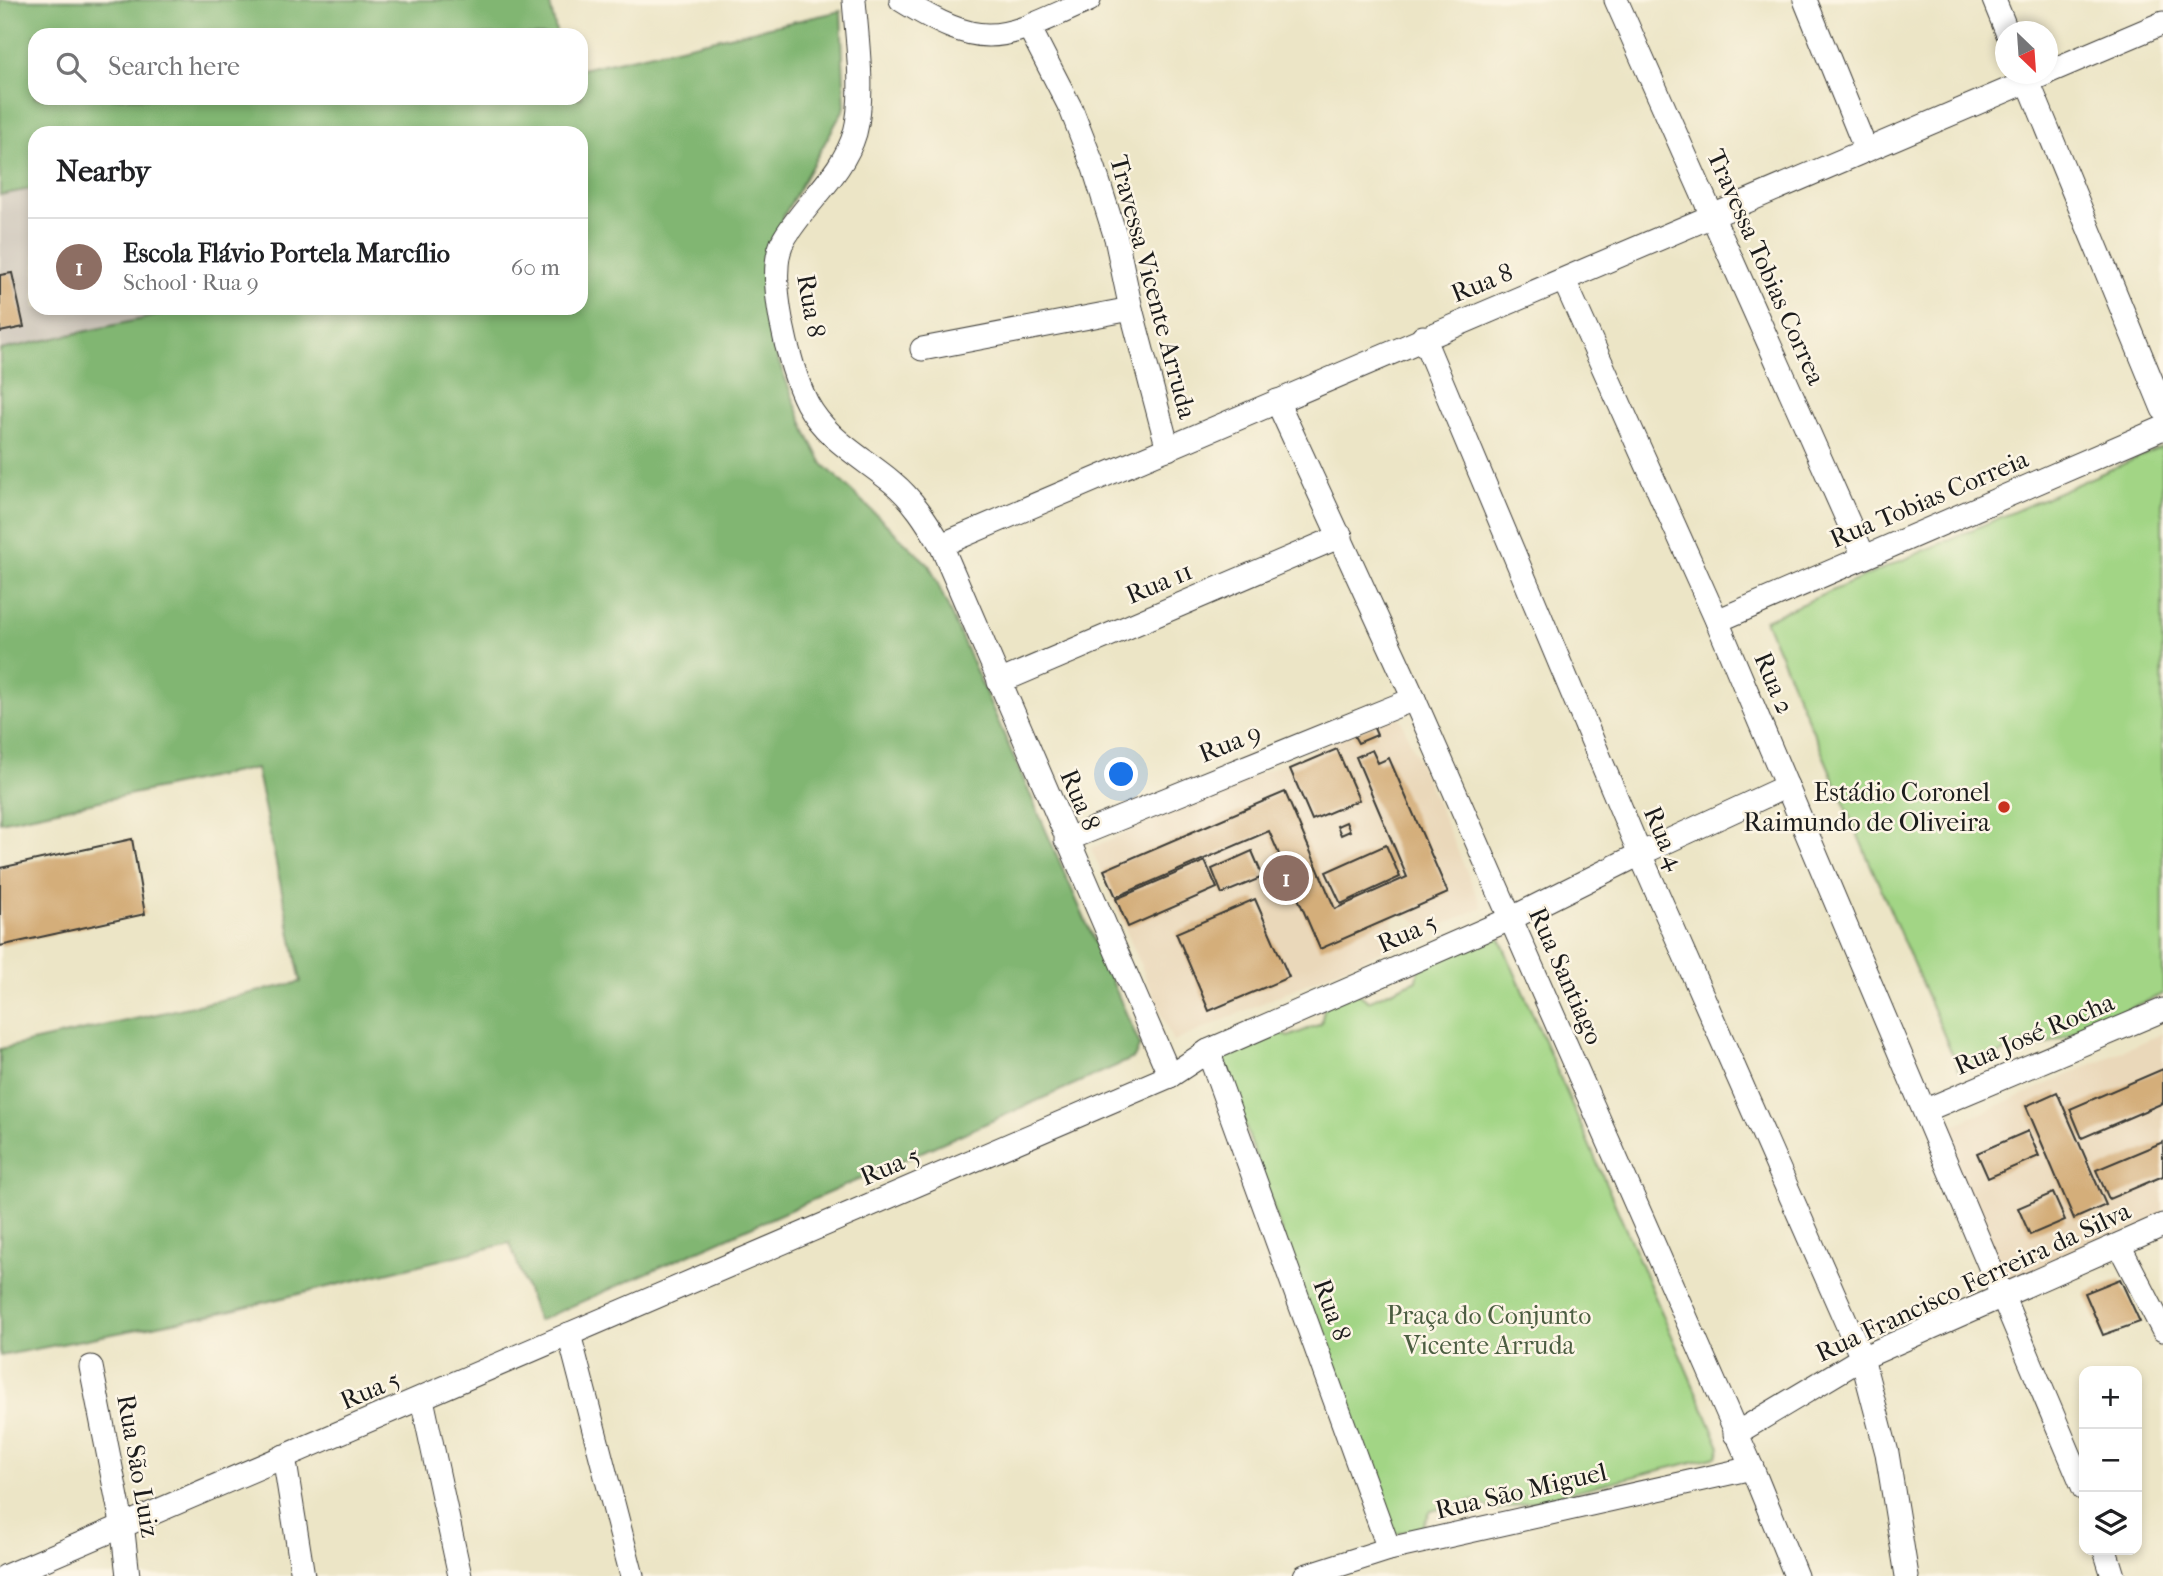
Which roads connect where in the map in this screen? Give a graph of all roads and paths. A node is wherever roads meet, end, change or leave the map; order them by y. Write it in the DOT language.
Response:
graph roads {
  1 [pos="854,0"];
  2 [pos="901,0"];
  3 [pos="1089,0"];
  4 [pos="1616,0"];
  5 [pos="1805,0"];
  6 [pos="1994,0"];
  7 [pos="2003,21"];
  8 [pos="2163,23"];
  9 [pos="1029,27"];
  10 [pos="2058,66"];
  11 [pos="2016,84"];
  12 [pos="2039,84"];
  13 [pos="1866,150"];
  14 [pos="1714,215"];
  15 [pos="1564,280"];
  16 [pos="1131,309"];
  17 [pos="1423,337"];
  18 [pos="922,349"];
  19 [pos="1277,401"];
  20 [pos="2163,409"];
  21 [pos="2163,428"];
  22 [pos="1168,449"];
  23 [pos="1341,536"];
  24 [pos="941,545"];
  25 [pos="1864,557"];
  26 [pos="1717,621"];
  27 [pos="999,682"];
  28 [pos="1414,699"];
  29 [pos="1787,786"];
  30 [pos="1066,840"];
  31 [pos="1640,854"];
  32 [pos="1510,919"];
  33 [pos="2163,1010"];
  34 [pos="1208,1051"];
  35 [pos="1170,1076"];
  36 [pos="1926,1110"];
  37 [pos="2163,1225"];
  38 [pos="2119,1245"];
  39 [pos="2001,1297"];
  40 [pos="2163,1330"];
  41 [pos="569,1334"];
  42 [pos="1862,1358"];
  43 [pos="91,1367"];
  44 [pos="422,1399"];
  45 [pos="1735,1434"];
  46 [pos="284,1456"];
  47 [pos="1752,1468"];
  48 [pos="2079,1477"];
  49 [pos="122,1523"];
  50 [pos="1390,1549"];
  51 [pos="2107,1555"];
  52 [pos="6,1576"];
  53 [pos="128,1576"];
  54 [pos="303,1576"];
  55 [pos="460,1576"];
  56 [pos="632,1576"];
  57 [pos="1305,1576"];
  58 [pos="1796,1576"];
  59 [pos="1907,1576"];
  60 [pos="2113,1576"];
  1 -- 24 [label="street, Rua 8"];
  2 -- 9 [label="street"];
  3 -- 9 [label="street"];
  4 -- 14 [label="street, Travessa Tobias Correa"];
  5 -- 13 [label="street"];
  6 -- 7 [label="street"];
  8 -- 10 [label="street, Rua 8"];
  9 -- 16 [label="street, Travessa Vicente Arruda"];
  11 -- 13 [label="street, Rua 8"];
  12 -- 20 [label="street"];
  13 -- 14 [label="street, Rua 8"];
  14 -- 15 [label="street, Rua 8"];
  14 -- 25 [label="street, Travessa Tobias Correa"];
  15 -- 17 [label="street, Rua 8"];
  15 -- 26 [label="street, Rua 2"];
  16 -- 18 [label="street"];
  16 -- 22 [label="street, Travessa Vicente Arruda"];
  17 -- 19 [label="street, Rua 8"];
  17 -- 31 [label="street, Rua 4"];
  19 -- 22 [label="street, Rua 8"];
  19 -- 23 [label="street, Rua Santiago"];
  21 -- 25 [label="street, Rua Tobias Correia"];
  22 -- 24 [label="street, Rua 8"];
  23 -- 27 [label="street, Rua 11"];
  23 -- 28 [label="street, Rua Santiago"];
  24 -- 27 [label="street, Rua 8"];
  25 -- 26 [label="street, Rua Tobias Correia"];
  26 -- 29 [label="street, Rua 2"];
  27 -- 30 [label="street, Rua 8"];
  28 -- 30 [label="street, Rua 9"];
  28 -- 32 [label="street, Rua Santiago"];
  29 -- 31 [label="street, Rua 5"];
  29 -- 36 [label="street, Rua 2"];
  30 -- 35 [label="street, Rua 8"];
  31 -- 32 [label="street, Rua 5"];
  31 -- 42 [label="street, Rua 4"];
  32 -- 34 [label="street, Rua 5"];
  32 -- 45 [label="street, Rua Santiago"];
  33 -- 36 [label="street, Rua José Rocha"];
  34 -- 35 [label="street, Rua 5"];
  34 -- 50 [label="street, Rua 8"];
  35 -- 41 [label="street, Rua 5"];
  36 -- 39 [label="street, Rua 2"];
  37 -- 38 [label="street, Rua Francisco Ferreira da Silva"];
  38 -- 39 [label="street, Rua Francisco Ferreira da Silva"];
  38 -- 40 [label="street"];
  39 -- 42 [label="street, Rua Francisco Ferreira da Silva"];
  39 -- 48 [label="street, Rua 2"];
  41 -- 44 [label="street, Rua 5"];
  41 -- 56 [label="street"];
  42 -- 45 [label="street, Rua Francisco Ferreira da Silva"];
  42 -- 59 [label="street, Rua 4"];
  43 -- 49 [label="street, Rua São Luiz"];
  44 -- 46 [label="street, Rua 5"];
  44 -- 55 [label="street"];
  45 -- 47 [label="street, Rua Santiago"];
  46 -- 49 [label="street, Rua 5"];
  46 -- 54 [label="street"];
  47 -- 50 [label="street, Rua São Miguel"];
  47 -- 58 [label="street, Rua Santiago"];
  49 -- 52 [label="street, Rua 5"];
  49 -- 53 [label="street, Rua São Luiz"];
  50 -- 57 [label="street, Rua São Miguel"];
  51 -- 60 [label="street"];
}
